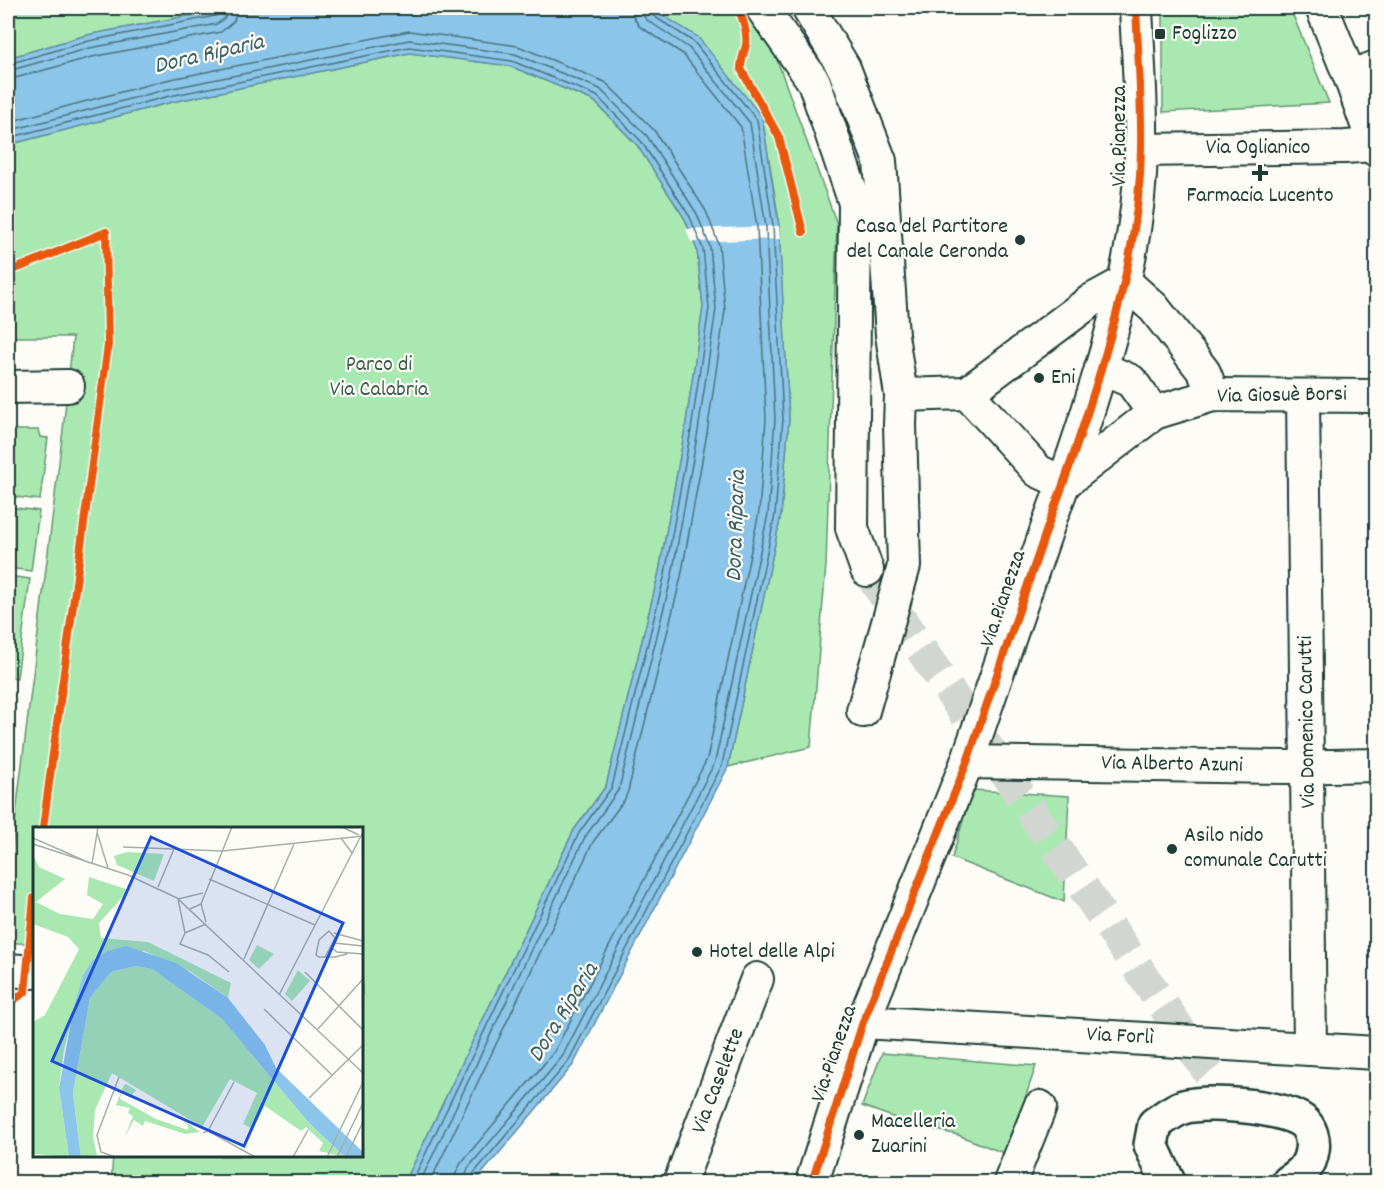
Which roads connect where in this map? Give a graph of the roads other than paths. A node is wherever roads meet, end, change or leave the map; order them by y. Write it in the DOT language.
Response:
graph roads {
  1 [pos="762,8"];
  2 [pos="808,8"];
  3 [pos="1136,8"];
  4 [pos="1322,8"];
  5 [pos="1364,72"];
  6 [pos="1375,147"];
  7 [pos="1141,150"];
  8 [pos="1125,282"];
  9 [pos="1101,368"];
  10 [pos="8,387"];
  11 [pos="68,387"];
  12 [pos="967,393"];
  13 [pos="901,395"];
  14 [pos="1213,395"];
  15 [pos="1303,396"];
  16 [pos="1377,396"];
  17 [pos="1154,413"];
  18 [pos="1064,483"];
  19 [pos="867,570"];
  20 [pos="863,711"];
  21 [pos="968,762"];
  22 [pos="1377,765"];
  23 [pos="1308,766"];
  24 [pos="8,970"];
  25 [pos="33,972"];
  26 [pos="757,979"];
  27 [pos="863,1022"];
  28 [pos="1310,1049"];
  29 [pos="1377,1053"];
  30 [pos="1040,1107"];
  31 [pos="1303,1176"];
  32 [pos="1172,1179"];
  33 [pos="680,1182"];
  34 [pos="812,1182"];
  35 [pos="1010,1182"];
  1 -- 19 [label="street"];
  2 -- 13 [label="street"];
  3 -- 7 [label="street, Via Pianezza"];
  4 -- 5 [label="street"];
  5 -- 6 [label="street"];
  6 -- 7 [label="street, Via Oglianico"];
  7 -- 8 [label="street, Via Pianezza"];
  8 -- 9 [label="street, Via Pianezza"];
  8 -- 12 [label="street"];
  8 -- 14 [label="street"];
  9 -- 17 [label="street"];
  9 -- 18 [label="street, Via Pianezza"];
  10 -- 11 [label="street"];
  12 -- 13 [label="street"];
  12 -- 18 [label="street"];
  13 -- 20 [label="street"];
  14 -- 15 [label="street, Via Giosuè Borsi"];
  14 -- 17 [label="street, Via Giosuè Borsi"];
  15 -- 16 [label="street, Via Giosuè Borsi"];
  15 -- 23 [label="street, Via Domenico Carutti"];
  17 -- 18 [label="street"];
  18 -- 21 [label="street, Via Pianezza"];
  21 -- 23 [label="street, Via Alberto Azuni"];
  21 -- 27 [label="street, Via Pianezza"];
  22 -- 23 [label="street, Via Alberto Azuni"];
  23 -- 28 [label="street, Via Domenico Carutti"];
  24 -- 25 [label="street"];
  26 -- 33 [label="street, Via Caselette"];
  27 -- 28 [label="street, Via Forlì"];
  27 -- 34 [label="street, Via Pianezza"];
  28 -- 29 [label="street, Via Forlì"];
  30 -- 35 [label="street"];
  31 -- 32 [label="main road"];
}
